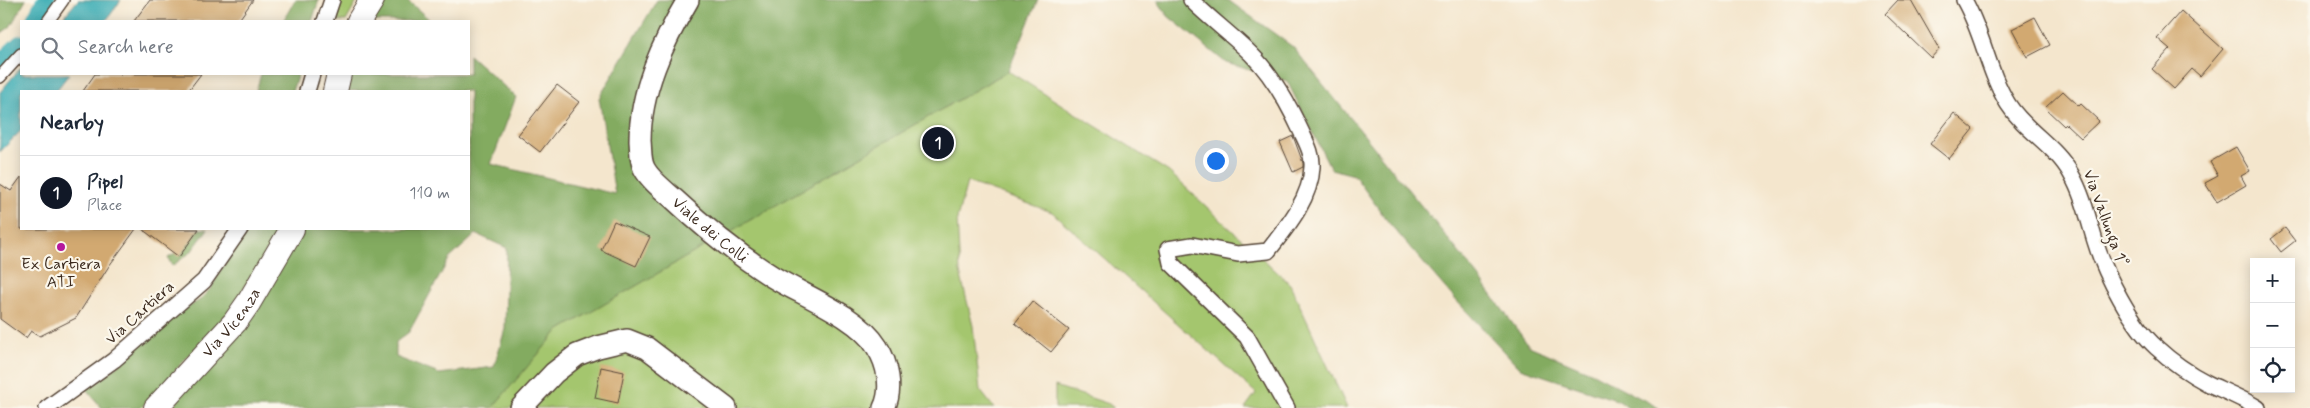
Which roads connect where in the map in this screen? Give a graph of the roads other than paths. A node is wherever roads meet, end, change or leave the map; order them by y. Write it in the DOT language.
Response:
graph roads {
  1 [pos="63,0"];
  2 [pos="332,0"];
  3 [pos="372,0"];
  4 [pos="688,0"];
  5 [pos="1190,0"];
  6 [pos="1964,0"];
  7 [pos="49,20"];
  8 [pos="325,20"];
  9 [pos="360,20"];
  10 [pos="20,55"];
  11 [pos="312,75"];
  12 [pos="339,75"];
  13 [pos="0,77"];
  14 [pos="307,90"];
  15 [pos="335,90"];
  16 [pos="239,230"];
  17 [pos="291,230"];
  18 [pos="47,408"];
  19 [pos="156,408"];
  20 [pos="522,408"];
  21 [pos="726,408"];
  22 [pos="884,408"];
  23 [pos="1287,408"];
  24 [pos="2258,408"];
  1 -- 7 [label="street"];
  2 -- 8 [label="street"];
  3 -- 9 [label="main road"];
  4 -- 22 [label="main road, Viale dei Colli"];
  5 -- 23 [label="street"];
  6 -- 24 [label="street, Via Vallunga 1°"];
  10 -- 13 [label="street"];
  11 -- 14 [label="street"];
  12 -- 15 [label="main road"];
  16 -- 18 [label="street, Via Cartiera"];
  17 -- 19 [label="main road, Via Vicenza"];
  20 -- 21 [label="main road"];
}
